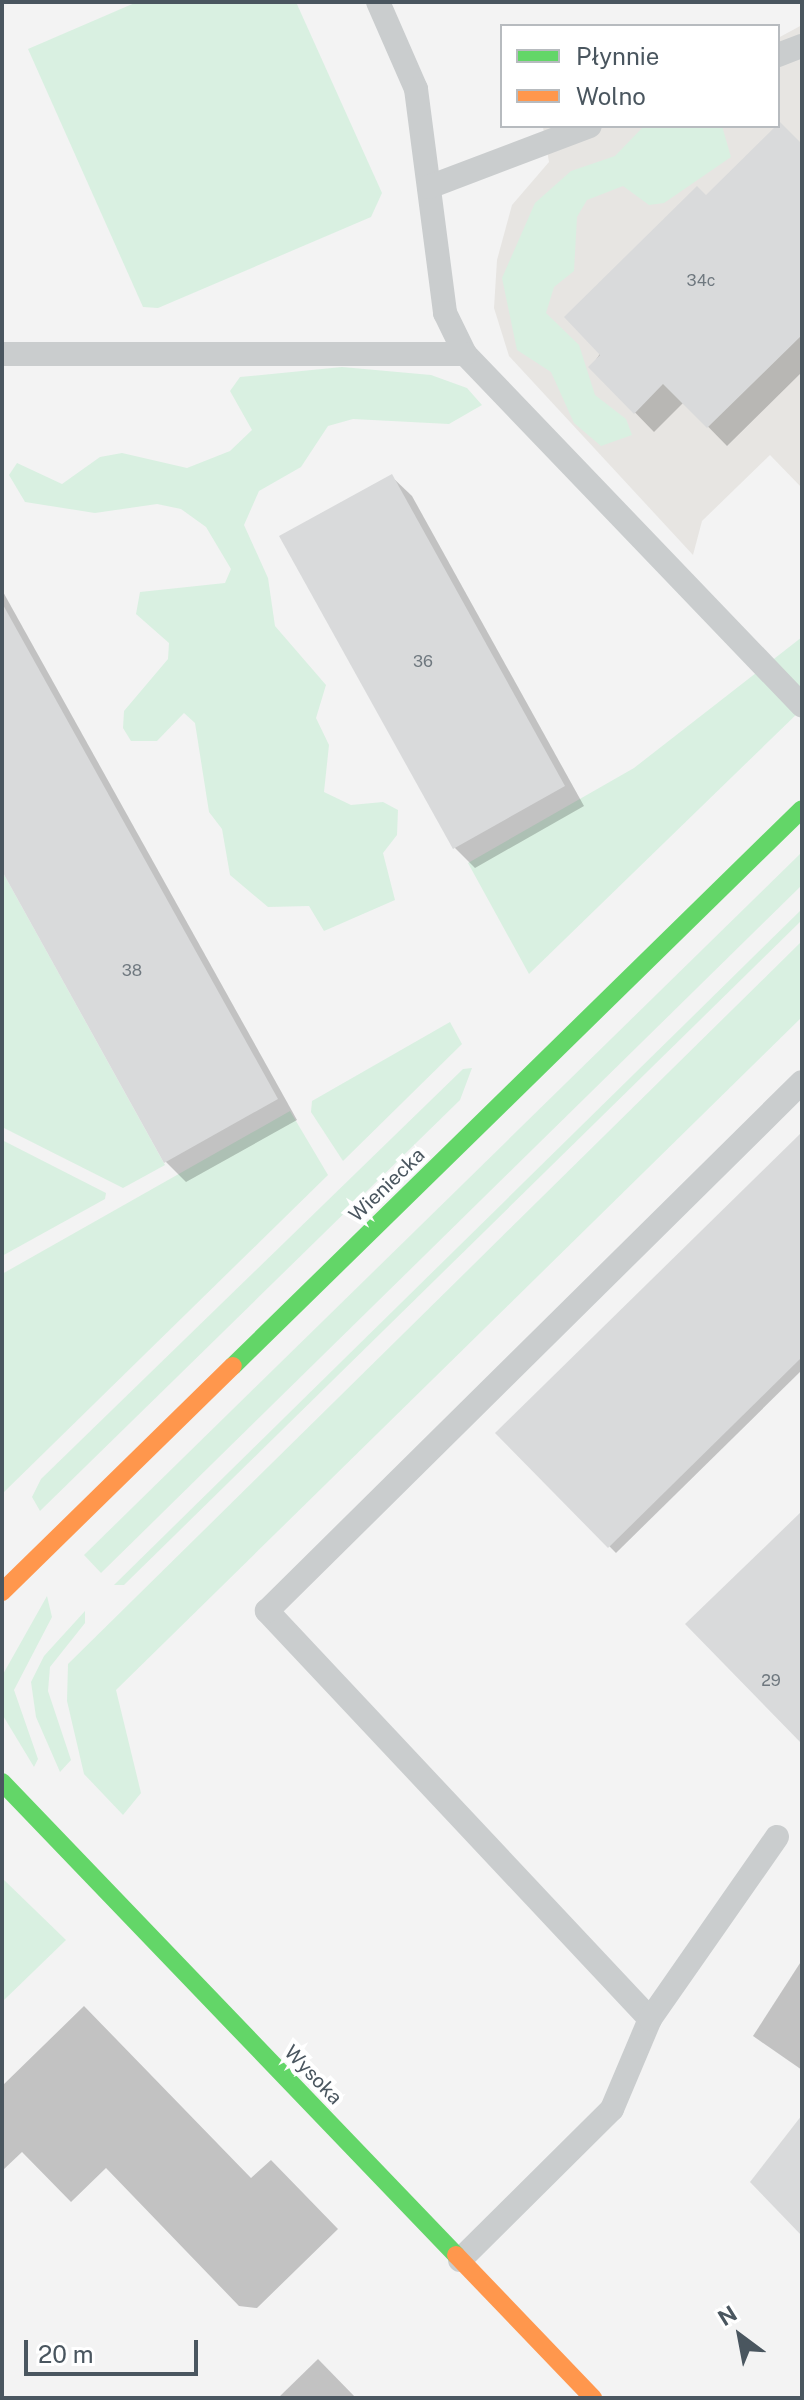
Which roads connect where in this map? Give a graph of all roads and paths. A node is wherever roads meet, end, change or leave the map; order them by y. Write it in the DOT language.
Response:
graph roads {
  1 [pos="378,2"];
  2 [pos="802,46"];
  3 [pos="780,54"];
  4 [pos="585,128"];
  5 [pos="429,187"];
  6 [pos="2,354"];
  7 [pos="465,354"];
  8 [pos="802,705"];
  9 [pos="802,809"];
  10 [pos="802,1082"];
  11 [pos="2,1592"];
  12 [pos="2,1782"];
  13 [pos="777,1837"];
  14 [pos="650,2019"];
  15 [pos="460,2260"];
  16 [pos="593,2398"];
  1 -- 5 [label="lane"];
  2 -- 3 [label="lane"];
  4 -- 5 [label="lane"];
  5 -- 7 [label="lane"];
  6 -- 7 [label="lane"];
  7 -- 8 [label="lane"];
  9 -- 11 [label="street, Wieniecka"];
  10 -- 14 [label="lane"];
  12 -- 15 [label="street, Wysoka"];
  13 -- 14 [label="lane"];
  14 -- 15 [label="lane"];
  15 -- 16 [label="street, Wysoka"];
}
